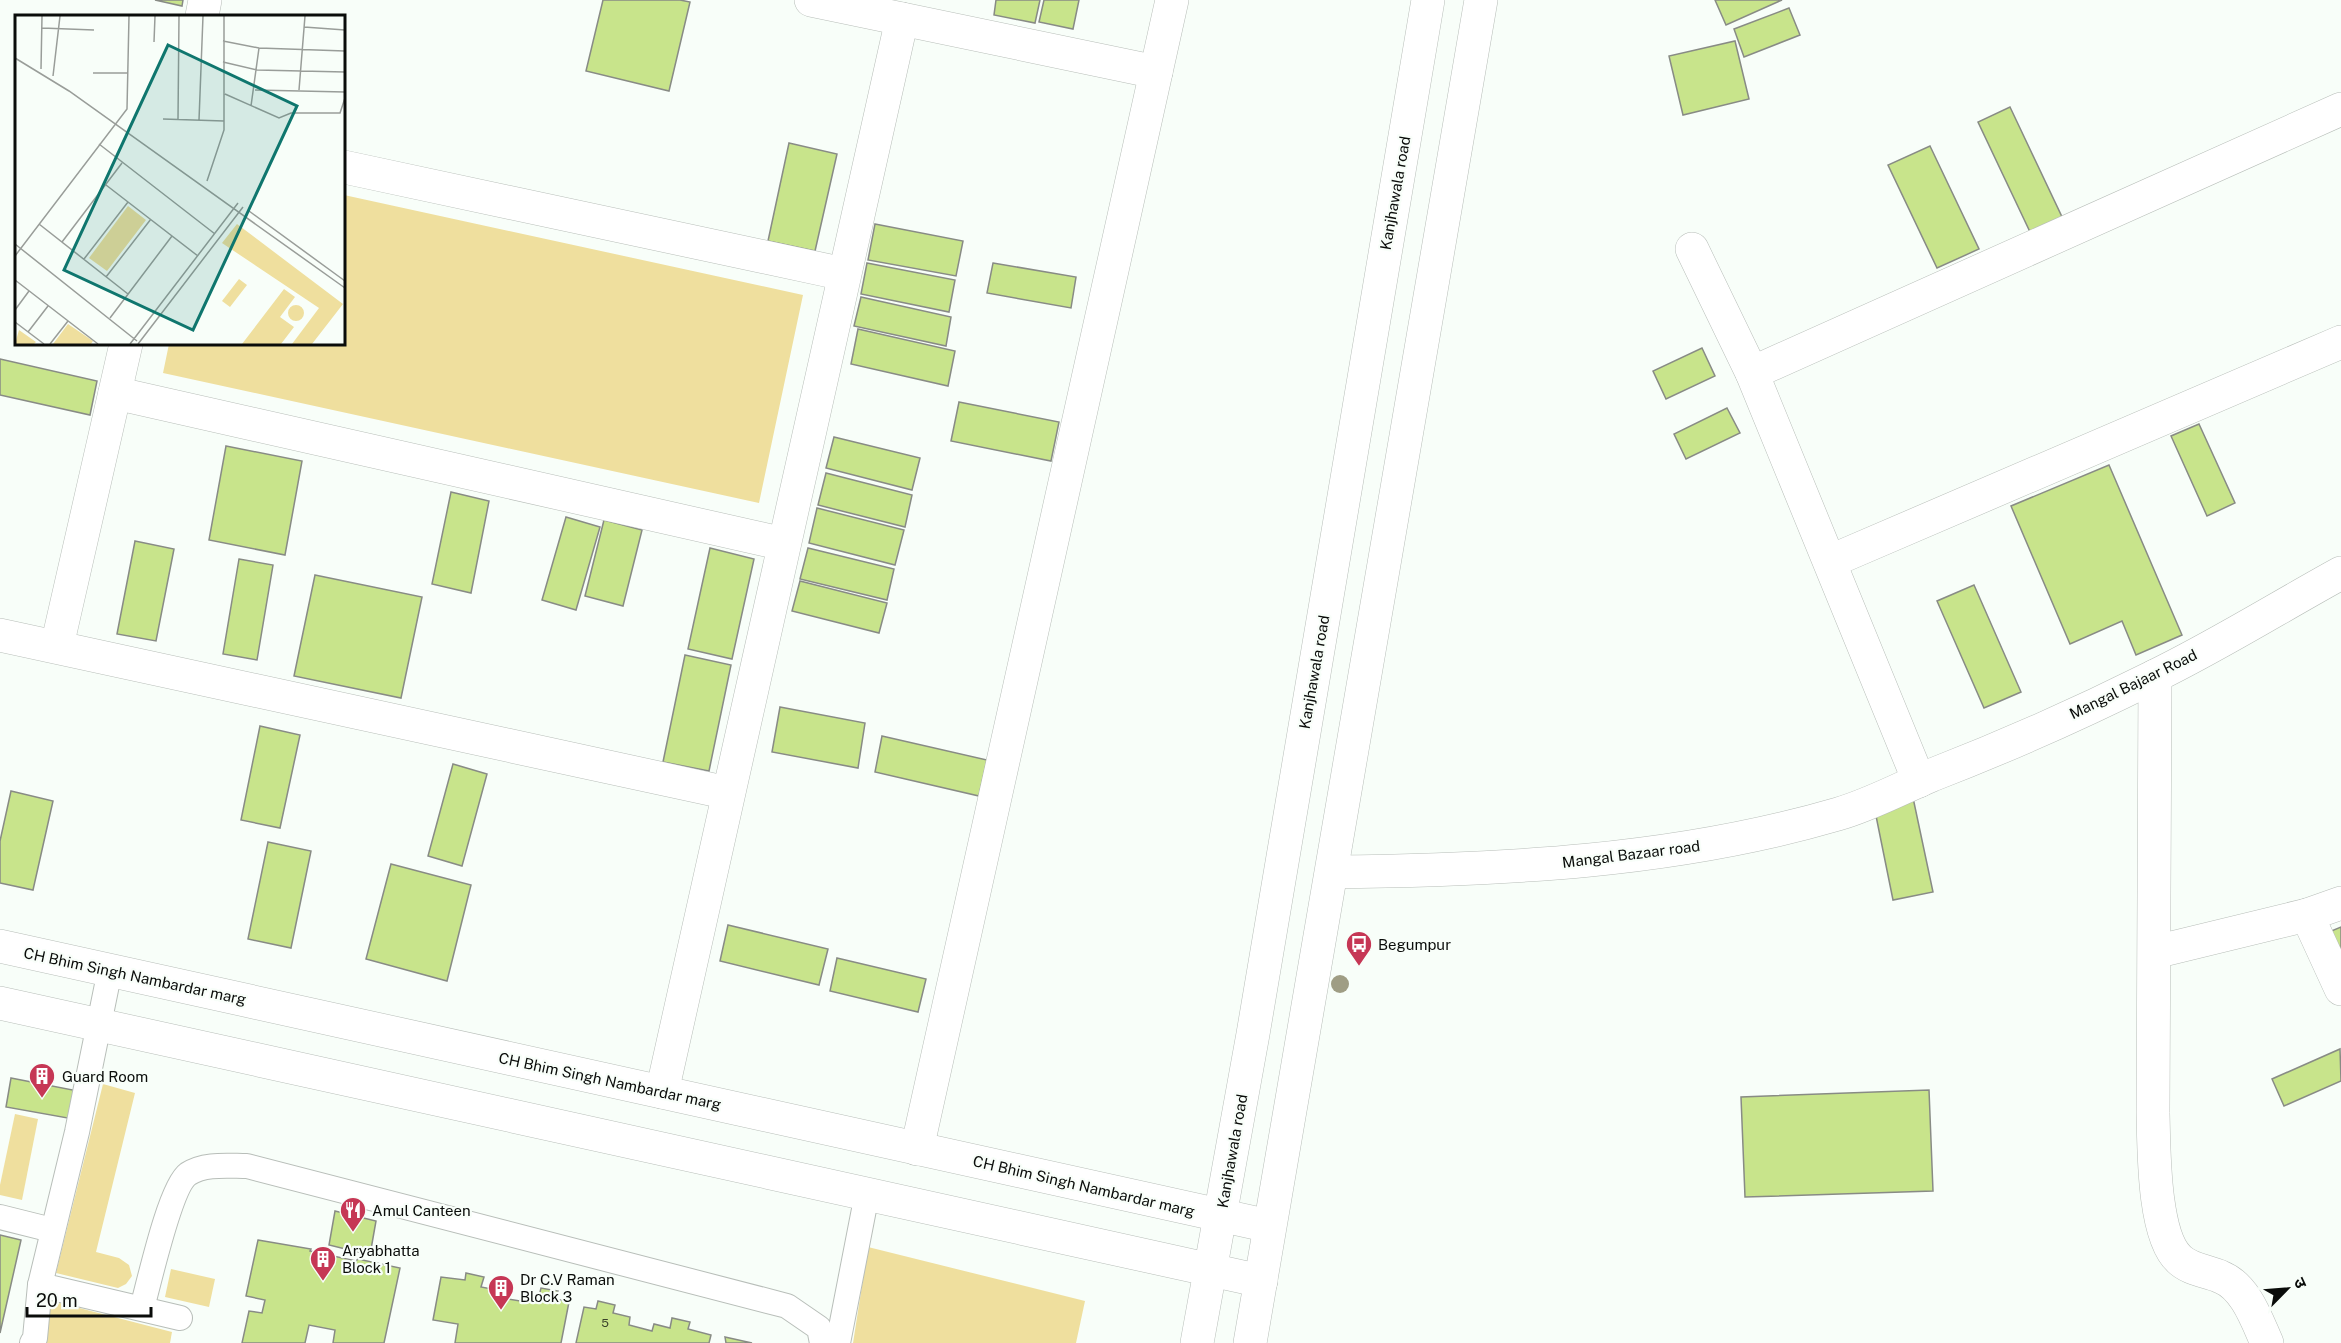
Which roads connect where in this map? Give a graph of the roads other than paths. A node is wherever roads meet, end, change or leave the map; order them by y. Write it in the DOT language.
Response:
graph roads {
  1 [pos="205,0"];
  2 [pos="811,0"];
  3 [pos="1172,0"];
  4 [pos="1428,0"];
  5 [pos="1481,0"];
  6 [pos="202,15"];
  7 [pos="902,19"];
  8 [pos="1156,72"];
  9 [pos="2341,109"];
  10 [pos="345,166"];
  11 [pos="1692,249"];
  12 [pos="844,274"];
  13 [pos="2341,342"];
  14 [pos="126,345"];
  15 [pos="1752,373"];
  16 [pos="115,393"];
  17 [pos="784,544"];
  18 [pos="1831,561"];
  19 [pos="2341,573"];
  20 [pos="0,634"];
  21 [pos="57,645"];
  22 [pos="2155,676"];
  23 [pos="1919,781"];
  24 [pos="728,793"];
  25 [pos="1333,872"];
  26 [pos="2341,903"];
  27 [pos="2307,915"];
  28 [pos="0,946"];
  29 [pos="2155,952"];
  30 [pos="110,970"];
  31 [pos="2341,989"];
  32 [pos="0,1003"];
  33 [pos="98,1024"];
  34 [pos="662,1092"];
  35 [pos="917,1149"];
  36 [pos="867,1194"];
  37 [pos="0,1216"];
  38 [pos="1220,1216"];
  39 [pos="1269,1226"];
  40 [pos="52,1230"];
  41 [pos="1210,1270"];
  42 [pos="1261,1281"];
  43 [pos="40,1285"];
  44 [pos="142,1308"];
  45 [pos="180,1318"];
  46 [pos="32,1343"];
  47 [pos="822,1343"];
  48 [pos="838,1343"];
  49 [pos="1197,1343"];
  50 [pos="1250,1343"];
  51 [pos="2267,1343"];
  1 -- 6 [label="street"];
  2 -- 7 [label="street"];
  3 -- 8 [label="street"];
  4 -- 38 [label="street, Kanjhawala road"];
  5 -- 25 [label="street"];
  7 -- 8 [label="street"];
  7 -- 12 [label="street"];
  8 -- 35 [label="street"];
  9 -- 15 [label="street"];
  10 -- 12 [label="street"];
  11 -- 15 [label="street"];
  12 -- 17 [label="street"];
  13 -- 18 [label="street"];
  14 -- 16 [label="street"];
  15 -- 18 [label="street"];
  16 -- 17 [label="street"];
  16 -- 21 [label="street"];
  17 -- 24 [label="street"];
  18 -- 23 [label="street"];
  19 -- 22 [label="street, Mangal Bajaar Road"];
  20 -- 21 [label="street"];
  21 -- 24 [label="street"];
  22 -- 23 [label="street, Mangal Bajaar Road"];
  22 -- 29 [label="street"];
  23 -- 25 [label="street, Mangal Bazaar road"];
  24 -- 34 [label="street"];
  25 -- 39 [label="street"];
  26 -- 27 [label="street"];
  27 -- 29 [label="street"];
  27 -- 31 [label="street"];
  28 -- 30 [label="street, CH Bhim Singh Nambardar marg"];
  29 -- 51 [label="street"];
  30 -- 33 [label="lane"];
  30 -- 34 [label="street, CH Bhim Singh Nambardar marg"];
  32 -- 33 [label="street"];
  33 -- 36 [label="street"];
  33 -- 40 [label="lane"];
  34 -- 35 [label="street, CH Bhim Singh Nambardar marg"];
  35 -- 38 [label="street, CH Bhim Singh Nambardar marg"];
  36 -- 41 [label="street"];
  36 -- 48 [label="lane"];
  37 -- 40 [label="lane"];
  38 -- 39 [label="street, CH Bhim Singh Nambardar marg"];
  38 -- 41 [label="street, Kanjhawala road"];
  39 -- 42 [label="street"];
  40 -- 43 [label="lane"];
  41 -- 42 [label="street"];
  41 -- 49 [label="street, Kanjhawala road"];
  42 -- 50 [label="street"];
  43 -- 44 [label="lane"];
  43 -- 46 [label="lane"];
  44 -- 45 [label="lane"];
  44 -- 47 [label="lane"];
}
